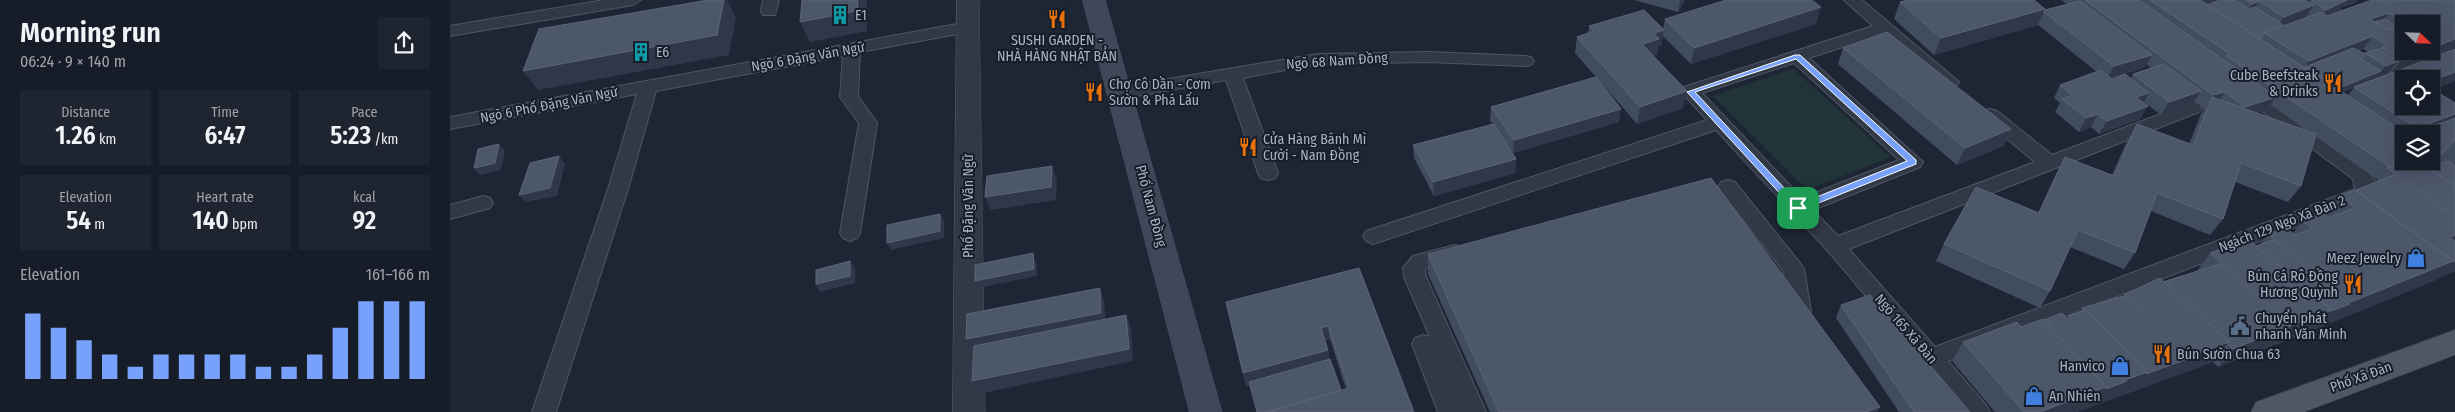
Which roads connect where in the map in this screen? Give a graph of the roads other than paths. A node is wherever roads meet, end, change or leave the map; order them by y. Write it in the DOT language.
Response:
graph roads {
  1 [pos="634,0"];
  2 [pos="968,0"];
  3 [pos="1094,0"];
  4 [pos="1852,0"];
  5 [pos="968,27"];
  6 [pos="1886,28"];
  7 [pos="450,31"];
  8 [pos="852,49"];
  9 [pos="1797,56"];
  10 [pos="1525,60"];
  11 [pos="1232,73"];
  12 [pos="2231,80"];
  13 [pos="648,86"];
  14 [pos="1121,93"];
  15 [pos="1965,94"];
  16 [pos="1980,107"];
  17 [pos="2193,108"];
  18 [pos="450,123"];
  19 [pos="1719,123"];
  20 [pos="2050,164"];
  21 [pos="2440,170"];
  22 [pos="1268,173"];
  23 [pos="2455,180"];
  24 [pos="1719,190"];
  25 [pos="483,203"];
  26 [pos="1798,208"];
  27 [pos="450,212"];
  28 [pos="850,233"];
  29 [pos="1373,236"];
  30 [pos="1835,246"];
  31 [pos="1476,247"];
  32 [pos="1806,320"];
  33 [pos="2455,342"];
  34 [pos="1423,344"];
  35 [pos="1931,358"];
  36 [pos="544,412"];
  37 [pos="969,412"];
  38 [pos="1206,412"];
  39 [pos="1450,412"];
  40 [pos="1474,412"];
  41 [pos="1978,412"];
  42 [pos="2267,412"];
  1 -- 7 [label="lane"];
  2 -- 5 [label="street, Phố Đặng Văn Ngữ"];
  3 -- 14 [label="street, Phố Nam Đồng"];
  4 -- 6 [label="lane"];
  5 -- 8 [label="lane, Ngõ 6 Đặng Văn Ngữ"];
  5 -- 37 [label="street, Phố Đặng Văn Ngữ"];
  6 -- 9 [label="lane"];
  6 -- 15 [label="lane"];
  8 -- 13 [label="lane, Ngõ 6 Đặng Văn Ngữ"];
  8 -- 28 [label="lane"];
  9 -- 19 [label="lane, Ngõ 165 Xã Đàn"];
  9 -- 26 [label="lane"];
  10 -- 11 [label="lane, Ngõ 68 Nam Đồng"];
  11 -- 14 [label="lane, Ngõ 68 Nam Đồng"];
  11 -- 22 [label="lane"];
  12 -- 35 [label="lane, Ngách 129 Ngõ Xã Đàn 2"];
  13 -- 18 [label="lane, Ngõ 6 Phố Đặng Văn Ngữ"];
  13 -- 36 [label="lane"];
  14 -- 38 [label="street, Phố Nam Đồng"];
  16 -- 20 [label="lane"];
  17 -- 20 [label="lane"];
  19 -- 26 [label="lane, Ngõ 165 Xã Đàn"];
  19 -- 29 [label="lane"];
  20 -- 30 [label="lane"];
  21 -- 23 [label="lane"];
  24 -- 32 [label="lane"];
  25 -- 27 [label="lane"];
  26 -- 30 [label="lane, Ngõ 165 Xã Đàn"];
  30 -- 35 [label="lane, Ngõ 165 Xã Đàn"];
  31 -- 40 [label="lane"];
  33 -- 42 [label="main road, Phố Xã Đàn"];
  34 -- 39 [label="lane"];
  35 -- 41 [label="lane, Ngõ 165 Xã Đàn"];
}
